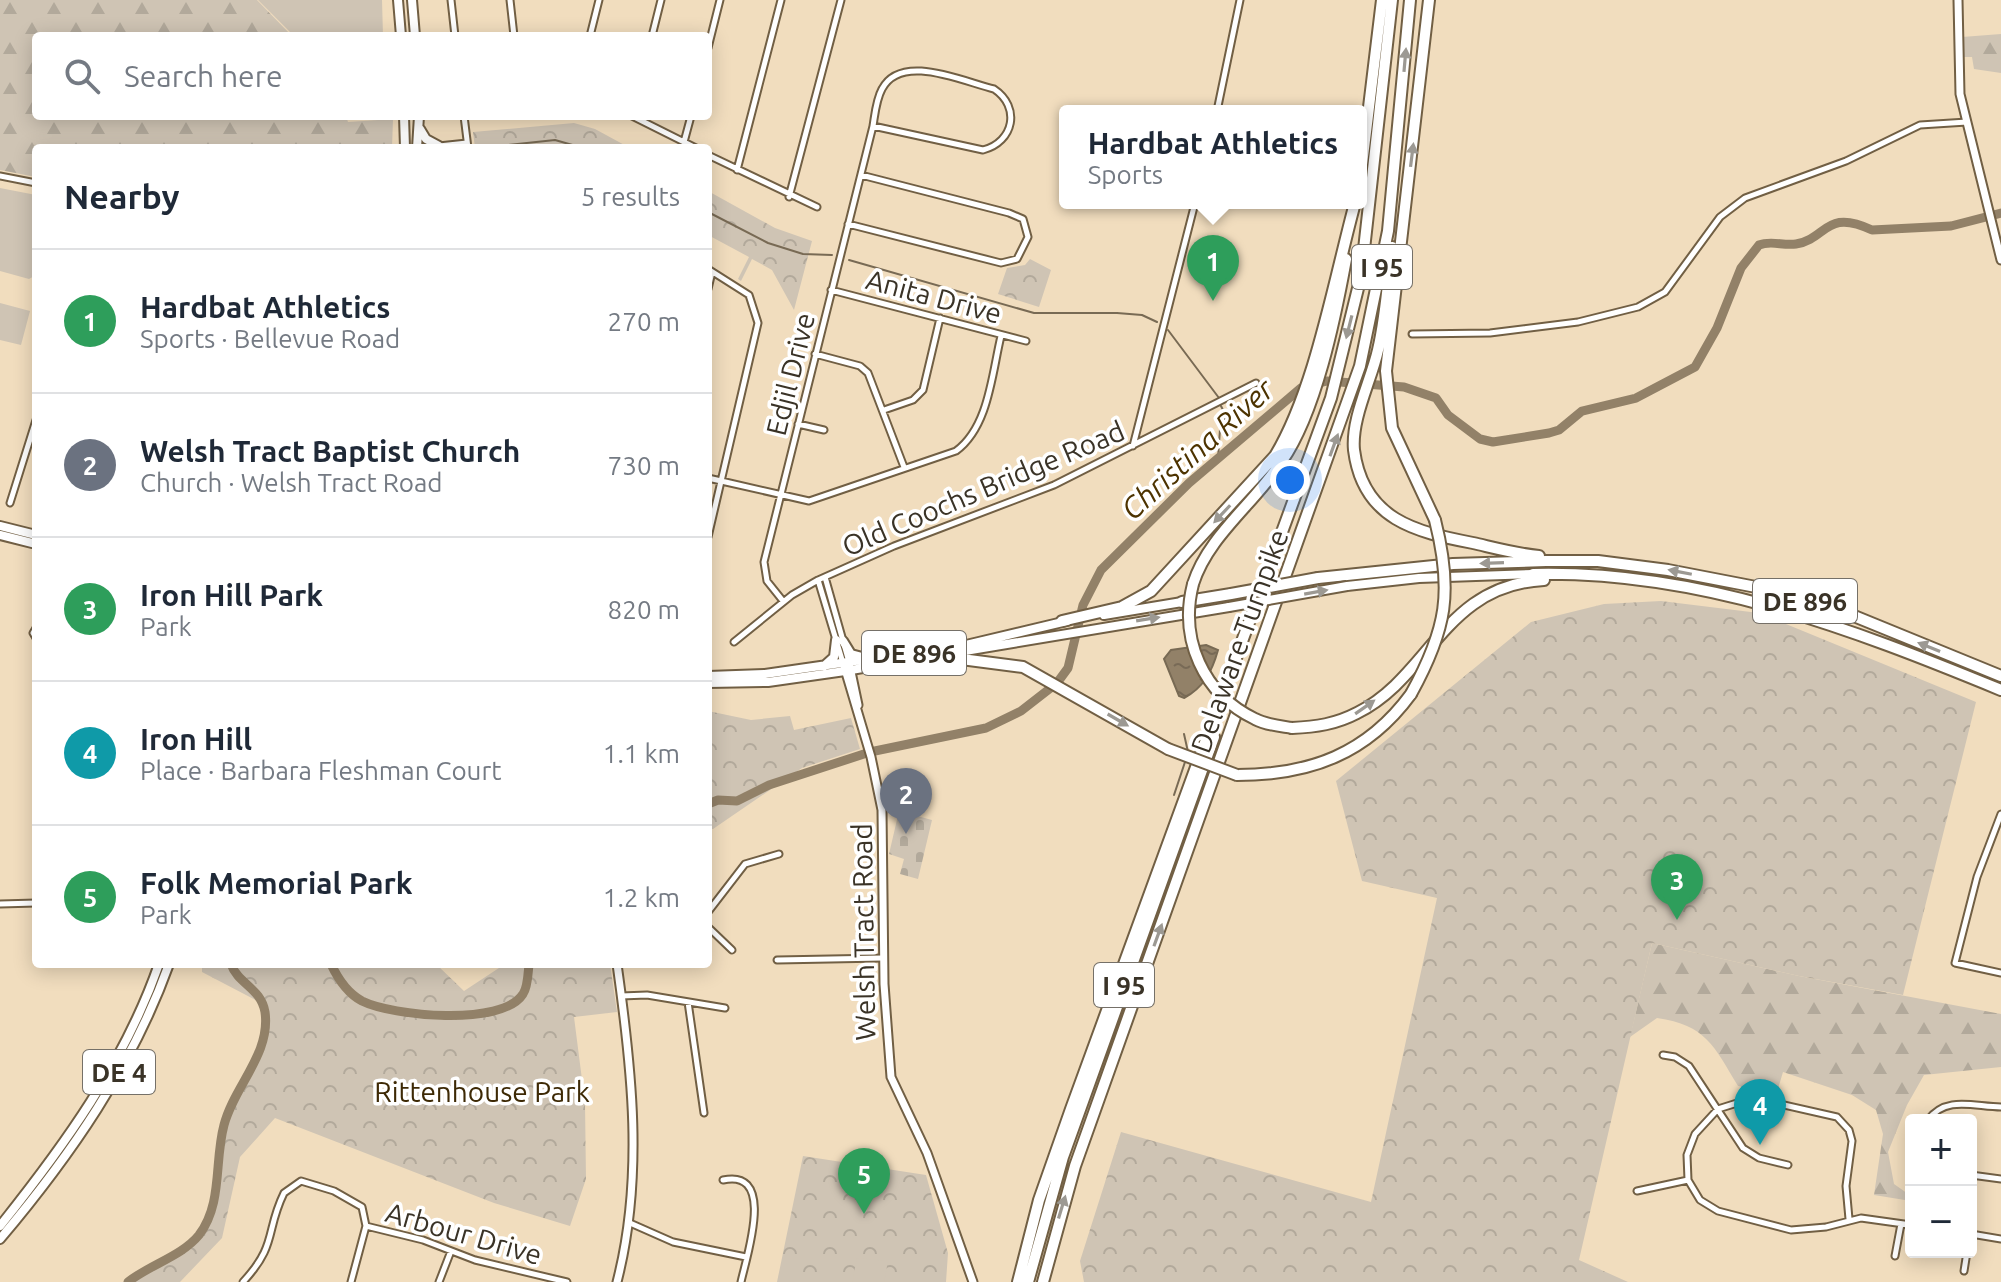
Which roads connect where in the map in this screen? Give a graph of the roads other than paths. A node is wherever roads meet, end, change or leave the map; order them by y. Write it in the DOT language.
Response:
graph roads {
  1 [pos="398,0"];
  2 [pos="412,0"];
  3 [pos="451,0"];
  4 [pos="510,0"];
  5 [pos="599,0"];
  6 [pos="661,0"];
  7 [pos="720,0"];
  8 [pos="781,0"];
  9 [pos="841,0"];
  10 [pos="1240,0"];
  11 [pos="1382,0"];
  12 [pos="1392,0"];
  13 [pos="1410,0"];
  14 [pos="1429,0"];
  15 [pos="1958,0"];
  16 [pos="401,32"];
  17 [pos="415,32"];
  18 [pos="455,32"];
  19 [pos="514,32"];
  20 [pos="591,32"];
  21 [pos="653,32"];
  22 [pos="712,32"];
  23 [pos="1218,105"];
  24 [pos="404,120"];
  25 [pos="465,120"];
  26 [pos="640,120"];
  27 [pos="690,120"];
  28 [pos="419,121"];
  29 [pos="1967,122"];
  30 [pos="1367,124"];
  31 [pos="873,126"];
  32 [pos="684,142"];
  33 [pos="406,144"];
  34 [pos="419,144"];
  35 [pos="435,144"];
  36 [pos="468,144"];
  37 [pos="688,144"];
  38 [pos="712,157"];
  39 [pos="1395,166"];
  40 [pos="737,170"];
  41 [pos="861,175"];
  42 [pos="0,176"];
  43 [pos="32,182"];
  44 [pos="789,197"];
  45 [pos="817,207"];
  46 [pos="1193,209"];
  47 [pos="1355,209"];
  48 [pos="848,224"];
  49 [pos="1995,229"];
  50 [pos="2001,260"];
  51 [pos="712,272"];
  52 [pos="831,290"];
  53 [pos="940,318"];
  54 [pos="1412,334"];
  55 [pos="1001,336"];
  56 [pos="1026,341"];
  57 [pos="815,354"];
  58 [pos="1256,383"];
  59 [pos="884,410"];
  60 [pos="798,424"];
  61 [pos="824,430"];
  62 [pos="32,433"];
  63 [pos="1133,447"];
  64 [pos="1278,460"];
  65 [pos="904,467"];
  66 [pos="712,479"];
  67 [pos="721,482"];
  68 [pos="781,496"];
  69 [pos="10,503"];
  70 [pos="712,520"];
  71 [pos="0,526"];
  72 [pos="32,534"];
  73 [pos="0,535"];
  74 [pos="32,543"];
  75 [pos="1598,561"];
  76 [pos="1409,569"];
  77 [pos="1533,574"];
  78 [pos="825,577"];
  79 [pos="1419,578"];
  80 [pos="1598,578"];
  81 [pos="818,580"];
  82 [pos="783,601"];
  83 [pos="1182,602"];
  84 [pos="1091,616"];
  85 [pos="1061,627"];
  86 [pos="839,640"];
  87 [pos="734,642"];
  88 [pos="938,656"];
  89 [pos="871,659"];
  90 [pos="824,666"];
  91 [pos="847,667"];
  92 [pos="712,676"];
  93 [pos="2001,676"];
  94 [pos="712,683"];
  95 [pos="1227,689"];
  96 [pos="2001,690"];
  97 [pos="2001,814"];
  98 [pos="779,854"];
  99 [pos="32,903"];
  100 [pos="0,904"];
  101 [pos="712,907"];
  102 [pos="712,931"];
  103 [pos="732,950"];
  104 [pos="883,958"];
  105 [pos="777,960"];
  106 [pos="157,968"];
  107 [pos="167,968"];
  108 [pos="618,968"];
  109 [pos="2001,973"];
  110 [pos="621,996"];
  111 [pos="688,1002"];
  112 [pos="725,1008"];
  113 [pos="1663,1055"];
  114 [pos="2001,1107"];
  115 [pos="1718,1109"];
  116 [pos="704,1113"];
  117 [pos="1934,1114"];
  118 [pos="1788,1165"];
  119 [pos="1977,1176"];
  120 [pos="2001,1179"];
  121 [pos="723,1180"];
  122 [pos="1688,1180"];
  123 [pos="1637,1191"];
  124 [pos="1849,1219"];
  125 [pos="630,1223"];
  126 [pos="1901,1224"];
  127 [pos="1905,1224"];
  128 [pos="0,1226"];
  129 [pos="366,1226"];
  130 [pos="1977,1235"];
  131 [pos="0,1239"];
  132 [pos="2001,1239"];
  133 [pos="451,1251"];
  134 [pos="1895,1256"];
  135 [pos="746,1257"];
  136 [pos="1966,1258"];
  137 [pos="1964,1271"];
  138 [pos="243,1282"];
  139 [pos="351,1282"];
  140 [pos="439,1282"];
  141 [pos="567,1282"];
  142 [pos="617,1282"];
  143 [pos="741,1282"];
  144 [pos="973,1282"];
  145 [pos="1018,1282"];
  146 [pos="1028,1282"];
  147 [pos="1043,1282"];
  1 -- 16 [label="main road"];
  2 -- 17 [label="main road"];
  3 -- 18 [label="street"];
  4 -- 19 [label="street"];
  5 -- 20 [label="street"];
  6 -- 21 [label="street"];
  7 -- 22 [label="street"];
  8 -- 40 [label="street"];
  9 -- 44 [label="street"];
  10 -- 23 [label="street"];
  11 -- 30 [label="highway"];
  12 -- 95 [label="highway, Delaware Turnpike / I 95, one-way"];
  39 -- 13 [label="highway, Delaware Turnpike / I 95, one-way"];
  88 -- 14 [label="highway, one-way, bridge"];
  15 -- 29 [label="street"];
  24 -- 33 [label="main road"];
  25 -- 36 [label="street"];
  26 -- 32 [label="street"];
  27 -- 32 [label="street"];
  28 -- 34 [label="main road"];
  28 -- 35 [label="main road"];
  29 -- 49 [label="street"];
  29 -- 54 [label="street"];
  31 -- 31 [label="street, Edjil Drive"];
  31 -- 41 [label="street, Edjil Drive"];
  32 -- 37 [label="street"];
  38 -- 40 [label="street"];
  39 -- 75 [label="highway"];
  147 -- 39 [label="highway, Delaware Turnpike / I 95, one-way"];
  40 -- 44 [label="street"];
  41 -- 48 [label="street, Edjil Drive"];
  41 -- 48 [label="street"];
  42 -- 43 [label="street"];
  44 -- 45 [label="street"];
  46 -- 63 [label="street"];
  47 -- 64 [label="highway"];
  48 -- 52 [label="street, Edjil Drive"];
  49 -- 50 [label="street"];
  51 -- 67 [label="street"];
  52 -- 53 [label="street, Anita Drive"];
  52 -- 57 [label="street, Edjil Drive"];
  53 -- 55 [label="street, Anita Drive"];
  53 -- 59 [label="street"];
  55 -- 56 [label="street, Anita Drive"];
  55 -- 65 [label="street"];
  57 -- 59 [label="street"];
  57 -- 60 [label="street, Edjil Drive"];
  58 -- 63 [label="street, Old Coochs Bridge Road"];
  59 -- 65 [label="street"];
  60 -- 61 [label="street"];
  60 -- 68 [label="street, Edjil Drive"];
  62 -- 69 [label="street"];
  63 -- 78 [label="street, Old Coochs Bridge Road"];
  64 -- 80 [label="highway, one-way, bridge"];
  64 -- 84 [label="highway, one-way"];
  65 -- 68 [label="street"];
  66 -- 67 [label="street"];
  67 -- 68 [label="street"];
  67 -- 70 [label="street"];
  68 -- 82 [label="street, Edjil Drive"];
  71 -- 72 [label="main road"];
  73 -- 74 [label="main road"];
  75 -- 76 [label="highway, DE 896, one-way"];
  93 -- 75 [label="highway, DE 896, one-way"];
  76 -- 79 [label="highway"];
  76 -- 83 [label="highway, DE 896, bridge"];
  77 -- 79 [label="main road, DE 896"];
  77 -- 80 [label="highway, DE 896"];
  78 -- 81 [label="street, Old Coochs Bridge Road"];
  78 -- 86 [label="street, Welsh Tract Road"];
  85 -- 79 [label="main road, DE 896, one-way, bridge"];
  80 -- 96 [label="highway, DE 896"];
  81 -- 82 [label="street, Old Coochs Bridge Road"];
  81 -- 86 [label="street, Welsh Tract Road"];
  82 -- 87 [label="street, Old Coochs Bridge Road"];
  83 -- 84 [label="main road, DE 896"];
  84 -- 85 [label="highway"];
  85 -- 88 [label="main road, DE 896"];
  85 -- 89 [label="main road, DE 896"];
  86 -- 89 [label="main road"];
  86 -- 90 [label="main road"];
  86 -- 91 [label="street, Welsh Tract Road"];
  88 -- 91 [label="main road, DE 896"];
  89 -- 91 [label="main road, DE 896"];
  90 -- 91 [label="main road, DE 896"];
  90 -- 92 [label="main road, DE 896"];
  91 -- 94 [label="main road, DE 896"];
  91 -- 104 [label="street, Welsh Tract Road"];
  95 -- 145 [label="highway, Delaware Turnpike / I 95"];
  95 -- 146 [label="highway, Delaware Turnpike / I 95"];
  97 -- 109 [label="street"];
  98 -- 101 [label="street"];
  99 -- 100 [label="street"];
  102 -- 103 [label="street"];
  104 -- 105 [label="street"];
  104 -- 144 [label="street, Welsh Tract Road"];
  106 -- 128 [label="main road, DE 4"];
  107 -- 131 [label="main road, DE 4"];
  108 -- 110 [label="street"];
  110 -- 111 [label="street"];
  110 -- 125 [label="street"];
  111 -- 112 [label="street"];
  111 -- 116 [label="street"];
  113 -- 115 [label="street"];
  114 -- 117 [label="street"];
  115 -- 118 [label="street"];
  115 -- 122 [label="street"];
  115 -- 124 [label="street"];
  119 -- 120 [label="street"];
  121 -- 135 [label="street"];
  122 -- 123 [label="street"];
  122 -- 124 [label="street"];
  124 -- 126 [label="street"];
  125 -- 135 [label="street"];
  125 -- 142 [label="street"];
  126 -- 127 [label="street"];
  126 -- 134 [label="street"];
  129 -- 133 [label="street, Arbour Drive"];
  129 -- 138 [label="street, Arbour Drive"];
  129 -- 139 [label="street"];
  130 -- 132 [label="street"];
  133 -- 140 [label="street"];
  133 -- 141 [label="street, Arbour Drive"];
  135 -- 143 [label="street"];
  136 -- 137 [label="street"];
}
